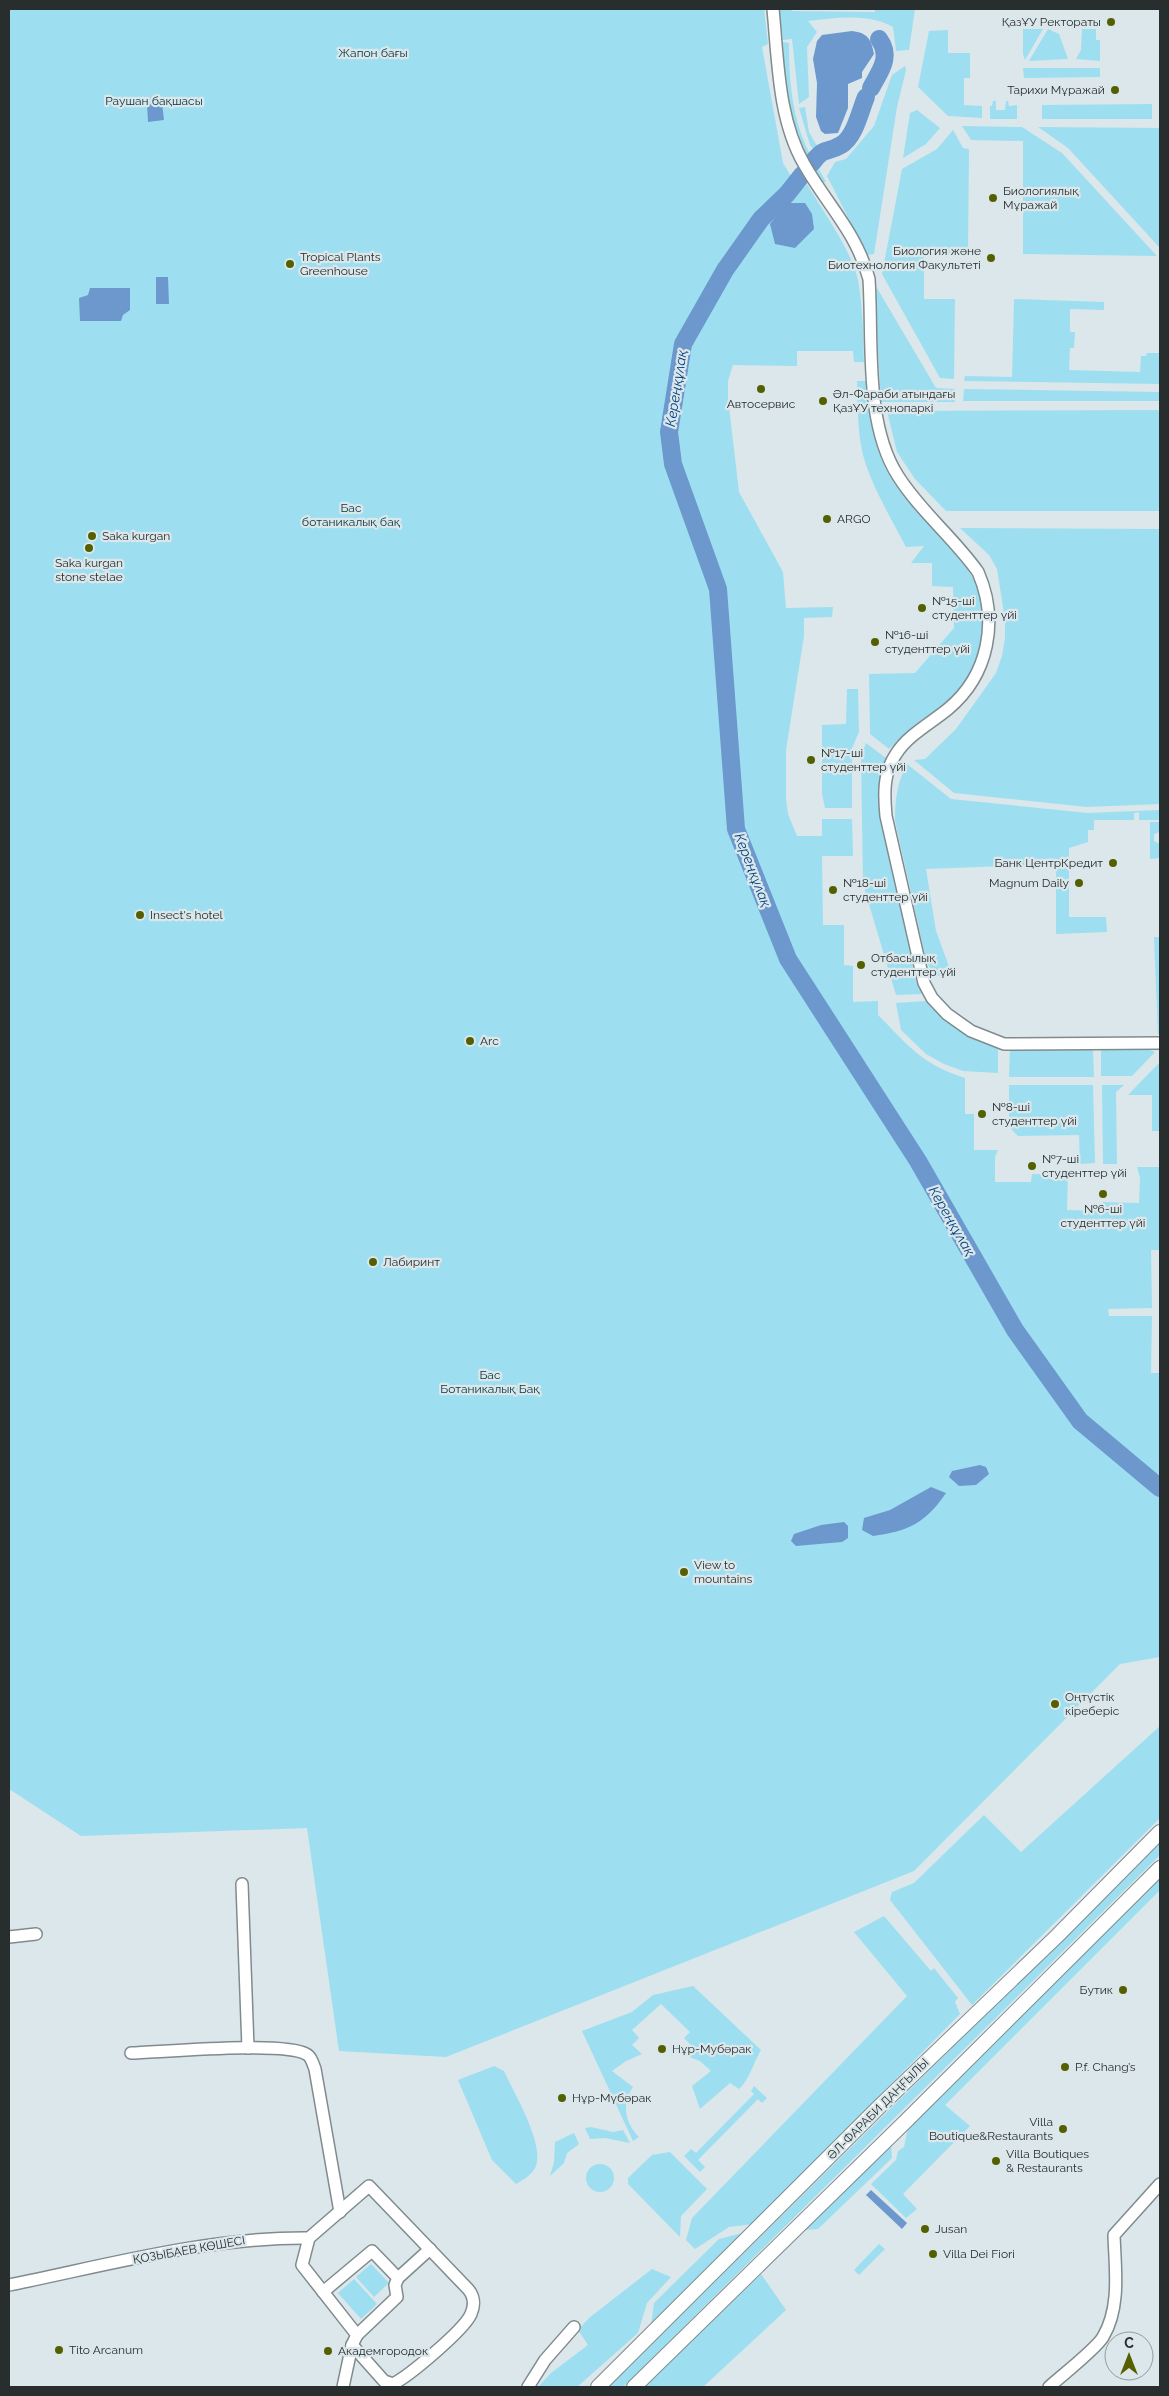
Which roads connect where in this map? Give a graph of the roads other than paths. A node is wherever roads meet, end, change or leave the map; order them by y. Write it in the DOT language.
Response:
graph roads {
  1 [pos="773,9"];
  2 [pos="1160,1044"];
  3 [pos="1160,1832"];
  4 [pos="1160,1868"];
  5 [pos="242,1884"];
  6 [pos="36,1934"];
  7 [pos="9,1937"];
  8 [pos="248,2048"];
  9 [pos="131,2053"];
  10 [pos="1160,2184"];
  11 [pos="340,2212"];
  12 [pos="309,2238"];
  13 [pos="430,2249"];
  14 [pos="398,2278"];
  15 [pos="9,2285"];
  16 [pos="323,2292"];
  17 [pos="574,2328"];
  18 [pos="355,2340"];
  19 [pos="343,2387"];
  20 [pos="528,2387"];
  21 [pos="598,2387"];
  22 [pos="634,2387"];
  23 [pos="1049,2387"];
  1 -- 2 [label="street"];
  3 -- 21 [label="main road, ӘЛ-ФАРАБИ ДАҢҒЫЛЫ"];
  4 -- 22 [label="main road"];
  5 -- 8 [label="street"];
  6 -- 7 [label="street"];
  8 -- 9 [label="street"];
  8 -- 11 [label="street"];
  10 -- 23 [label="street"];
  11 -- 12 [label="street"];
  11 -- 13 [label="street"];
  12 -- 15 [label="street, ҚОЗЫБАЕВ КӨШЕСІ"];
  12 -- 16 [label="street"];
  13 -- 14 [label="street"];
  13 -- 18 [label="street"];
  14 -- 16 [label="street"];
  14 -- 18 [label="street"];
  16 -- 18 [label="street"];
  17 -- 20 [label="street"];
  18 -- 19 [label="street"];
}
